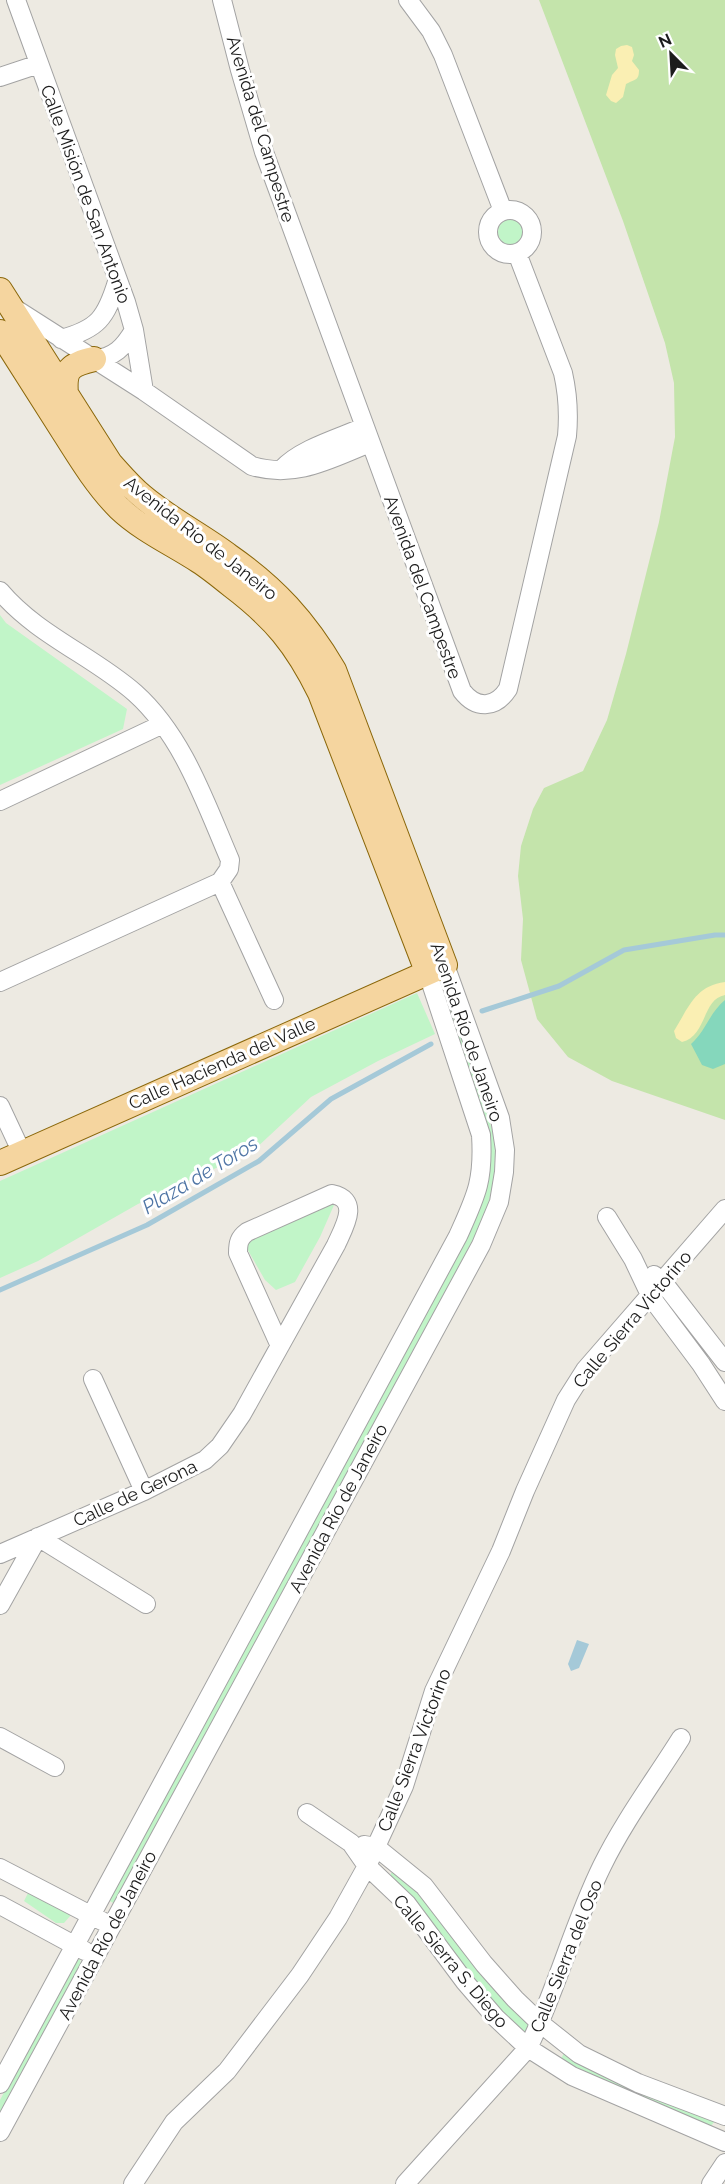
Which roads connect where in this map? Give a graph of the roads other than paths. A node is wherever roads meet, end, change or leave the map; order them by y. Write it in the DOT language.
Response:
graph roads {
  1 [pos="16,0"];
  2 [pos="222,0"];
  3 [pos="408,0"];
  4 [pos="39,64"];
  5 [pos="0,77"];
  6 [pos="502,211"];
  7 [pos="517,253"];
  8 [pos="117,282"];
  9 [pos="3,298"];
  10 [pos="134,330"];
  11 [pos="0,332"];
  12 [pos="61,339"];
  13 [pos="94,359"];
  14 [pos="144,391"];
  15 [pos="66,395"];
  16 [pos="367,435"];
  17 [pos="0,591"];
  18 [pos="163,724"];
  19 [pos="0,801"];
  20 [pos="220,882"];
  21 [pos="436,968"];
  22 [pos="0,982"];
  23 [pos="274,1000"];
  24 [pos="0,1106"];
  25 [pos="22,1153"];
  26 [pos="0,1163"];
  27 [pos="725,1209"];
  28 [pos="607,1217"];
  29 [pos="633,1259"];
  30 [pos="663,1282"];
  31 [pos="651,1297"];
  32 [pos="280,1346"];
  33 [pos="725,1362"];
  34 [pos="93,1379"];
  35 [pos="725,1401"];
  36 [pos="144,1491"];
  37 [pos="38,1538"];
  38 [pos="0,1554"];
  39 [pos="146,1604"];
  40 [pos="0,1605"];
  41 [pos="0,1737"];
  42 [pos="681,1738"];
  43 [pos="55,1767"];
  44 [pos="307,1813"];
  45 [pos="351,1843"];
  46 [pos="376,1847"];
  47 [pos="367,1866"];
  48 [pos="0,1868"];
  49 [pos="28,1883"];
  50 [pos="6,1909"];
  51 [pos="91,1916"];
  52 [pos="111,1926"];
  53 [pos="75,1946"];
  54 [pos="95,1956"];
  55 [pos="540,2023"];
  56 [pos="528,2048"];
  57 [pos="0,2085"];
  58 [pos="725,2116"];
  59 [pos="0,2132"];
  60 [pos="725,2142"];
  61 [pos="725,2163"];
  62 [pos="133,2184"];
  63 [pos="405,2184"];
  64 [pos="711,2184"];
  1 -- 4 [label="street, Calle Misión de San Antonio"];
  2 -- 16 [label="street, Avenida del Campestre"];
  3 -- 6 [label="street"];
  4 -- 5 [label="street"];
  4 -- 8 [label="street, Calle Misión de San Antonio"];
  6 -- 7 [label="street"];
  6 -- 7 [label="street"];
  7 -- 16 [label="street, Avenida del Campestre"];
  8 -- 10 [label="street, Calle Misión de San Antonio"];
  8 -- 12 [label="street"];
  9 -- 12 [label="street, Avenida Río de Janeiro"];
  9 -- 15 [label="main road, Avenida Río de Janeiro"];
  10 -- 13 [label="street"];
  10 -- 14 [label="street, Calle Misión de San Antonio"];
  11 -- 21 [label="main road, Avenida Río de Janeiro"];
  12 -- 13 [label="street, Avenida Río de Janeiro"];
  13 -- 14 [label="street, Avenida Río de Janeiro"];
  13 -- 15 [label="main road"];
  14 -- 16 [label="street, Avenida Río de Janeiro"];
  15 -- 21 [label="main road, Avenida Río de Janeiro"];
  17 -- 18 [label="street"];
  18 -- 19 [label="street"];
  18 -- 20 [label="street"];
  20 -- 22 [label="street"];
  20 -- 23 [label="street"];
  21 -- 25 [label="main road, Calle Hacienda del Valle"];
  21 -- 51 [label="street, Avenida Río de Janeiro"];
  21 -- 52 [label="street, Avenida Río de Janeiro"];
  24 -- 25 [label="street"];
  25 -- 26 [label="main road, Calle Hacienda del Valle"];
  27 -- 30 [label="street, Calle Sierra Victorino"];
  28 -- 29 [label="street"];
  29 -- 30 [label="street"];
  29 -- 31 [label="street"];
  30 -- 31 [label="street, Calle Sierra Victorino"];
  30 -- 33 [label="street"];
  31 -- 35 [label="street"];
  31 -- 46 [label="street, Calle Sierra Victorino"];
  32 -- 32 [label="street, Calle de Gerona"];
  32 -- 36 [label="street, Calle de Gerona"];
  34 -- 36 [label="street"];
  36 -- 37 [label="street, Calle de Gerona"];
  37 -- 38 [label="street, Calle de Gerona"];
  37 -- 39 [label="street"];
  37 -- 40 [label="street"];
  41 -- 43 [label="street"];
  42 -- 55 [label="street, Calle Sierra del Oso"];
  44 -- 45 [label="street, Calle Sierra S. Diego"];
  45 -- 46 [label="street, Calle Sierra S. Diego"];
  45 -- 47 [label="street, Calle Sierra S. Diego"];
  46 -- 47 [label="street, Calle Sierra Victorino"];
  46 -- 55 [label="street, Calle Sierra S. Diego"];
  47 -- 56 [label="street, Calle Sierra S. Diego"];
  47 -- 62 [label="street, Calle Sierra Victorino"];
  48 -- 49 [label="street"];
  49 -- 50 [label="street"];
  49 -- 51 [label="street"];
  50 -- 53 [label="street"];
  51 -- 52 [label="street"];
  51 -- 53 [label="street, Avenida Río de Janeiro"];
  52 -- 54 [label="street, Avenida Río de Janeiro"];
  53 -- 54 [label="street"];
  53 -- 57 [label="street, Avenida Río de Janeiro"];
  54 -- 59 [label="street, Avenida Río de Janeiro"];
  55 -- 56 [label="street, Calle Sierra del Oso"];
  55 -- 58 [label="street, Calle Sierra S. Diego"];
  56 -- 60 [label="street, Calle Sierra S. Diego"];
  56 -- 63 [label="street, Calle Sierra del Oso"];
  61 -- 64 [label="street"];
}
